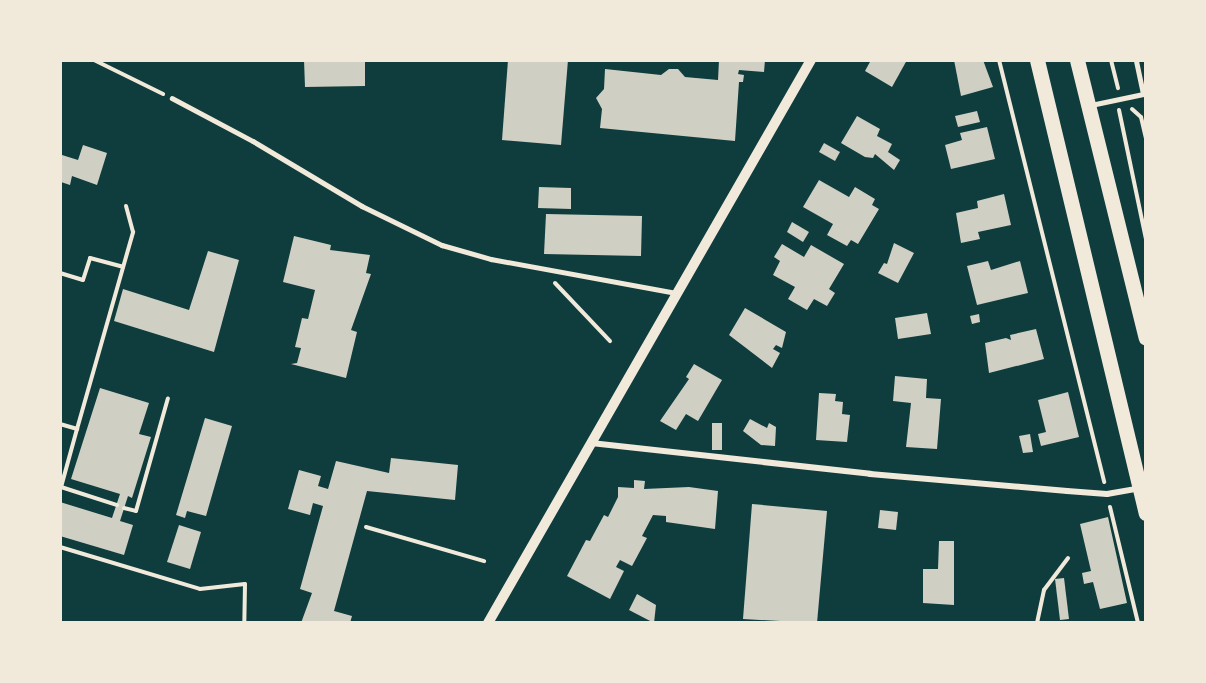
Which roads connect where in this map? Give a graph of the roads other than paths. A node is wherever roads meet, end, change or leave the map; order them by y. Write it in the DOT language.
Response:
graph roads {
  1 [pos="811,60"];
  2 [pos="1037,60"];
  3 [pos="1077,60"];
  4 [pos="1136,60"];
  5 [pos="172,98"];
  6 [pos="1089,106"];
  7 [pos="678,294"];
  8 [pos="1146,338"];
  9 [pos="591,443"];
  10 [pos="1141,488"];
  11 [pos="1146,513"];
  12 [pos="488,623"];
  1 -- 7 [label="street"];
  2 -- 10 [label="main road"];
  3 -- 6 [label="main road"];
  4 -- 6 [label="lane"];
  5 -- 7 [label="lane"];
  6 -- 8 [label="main road"];
  7 -- 9 [label="street"];
  9 -- 10 [label="street"];
  9 -- 12 [label="street"];
  10 -- 11 [label="main road"];
}
